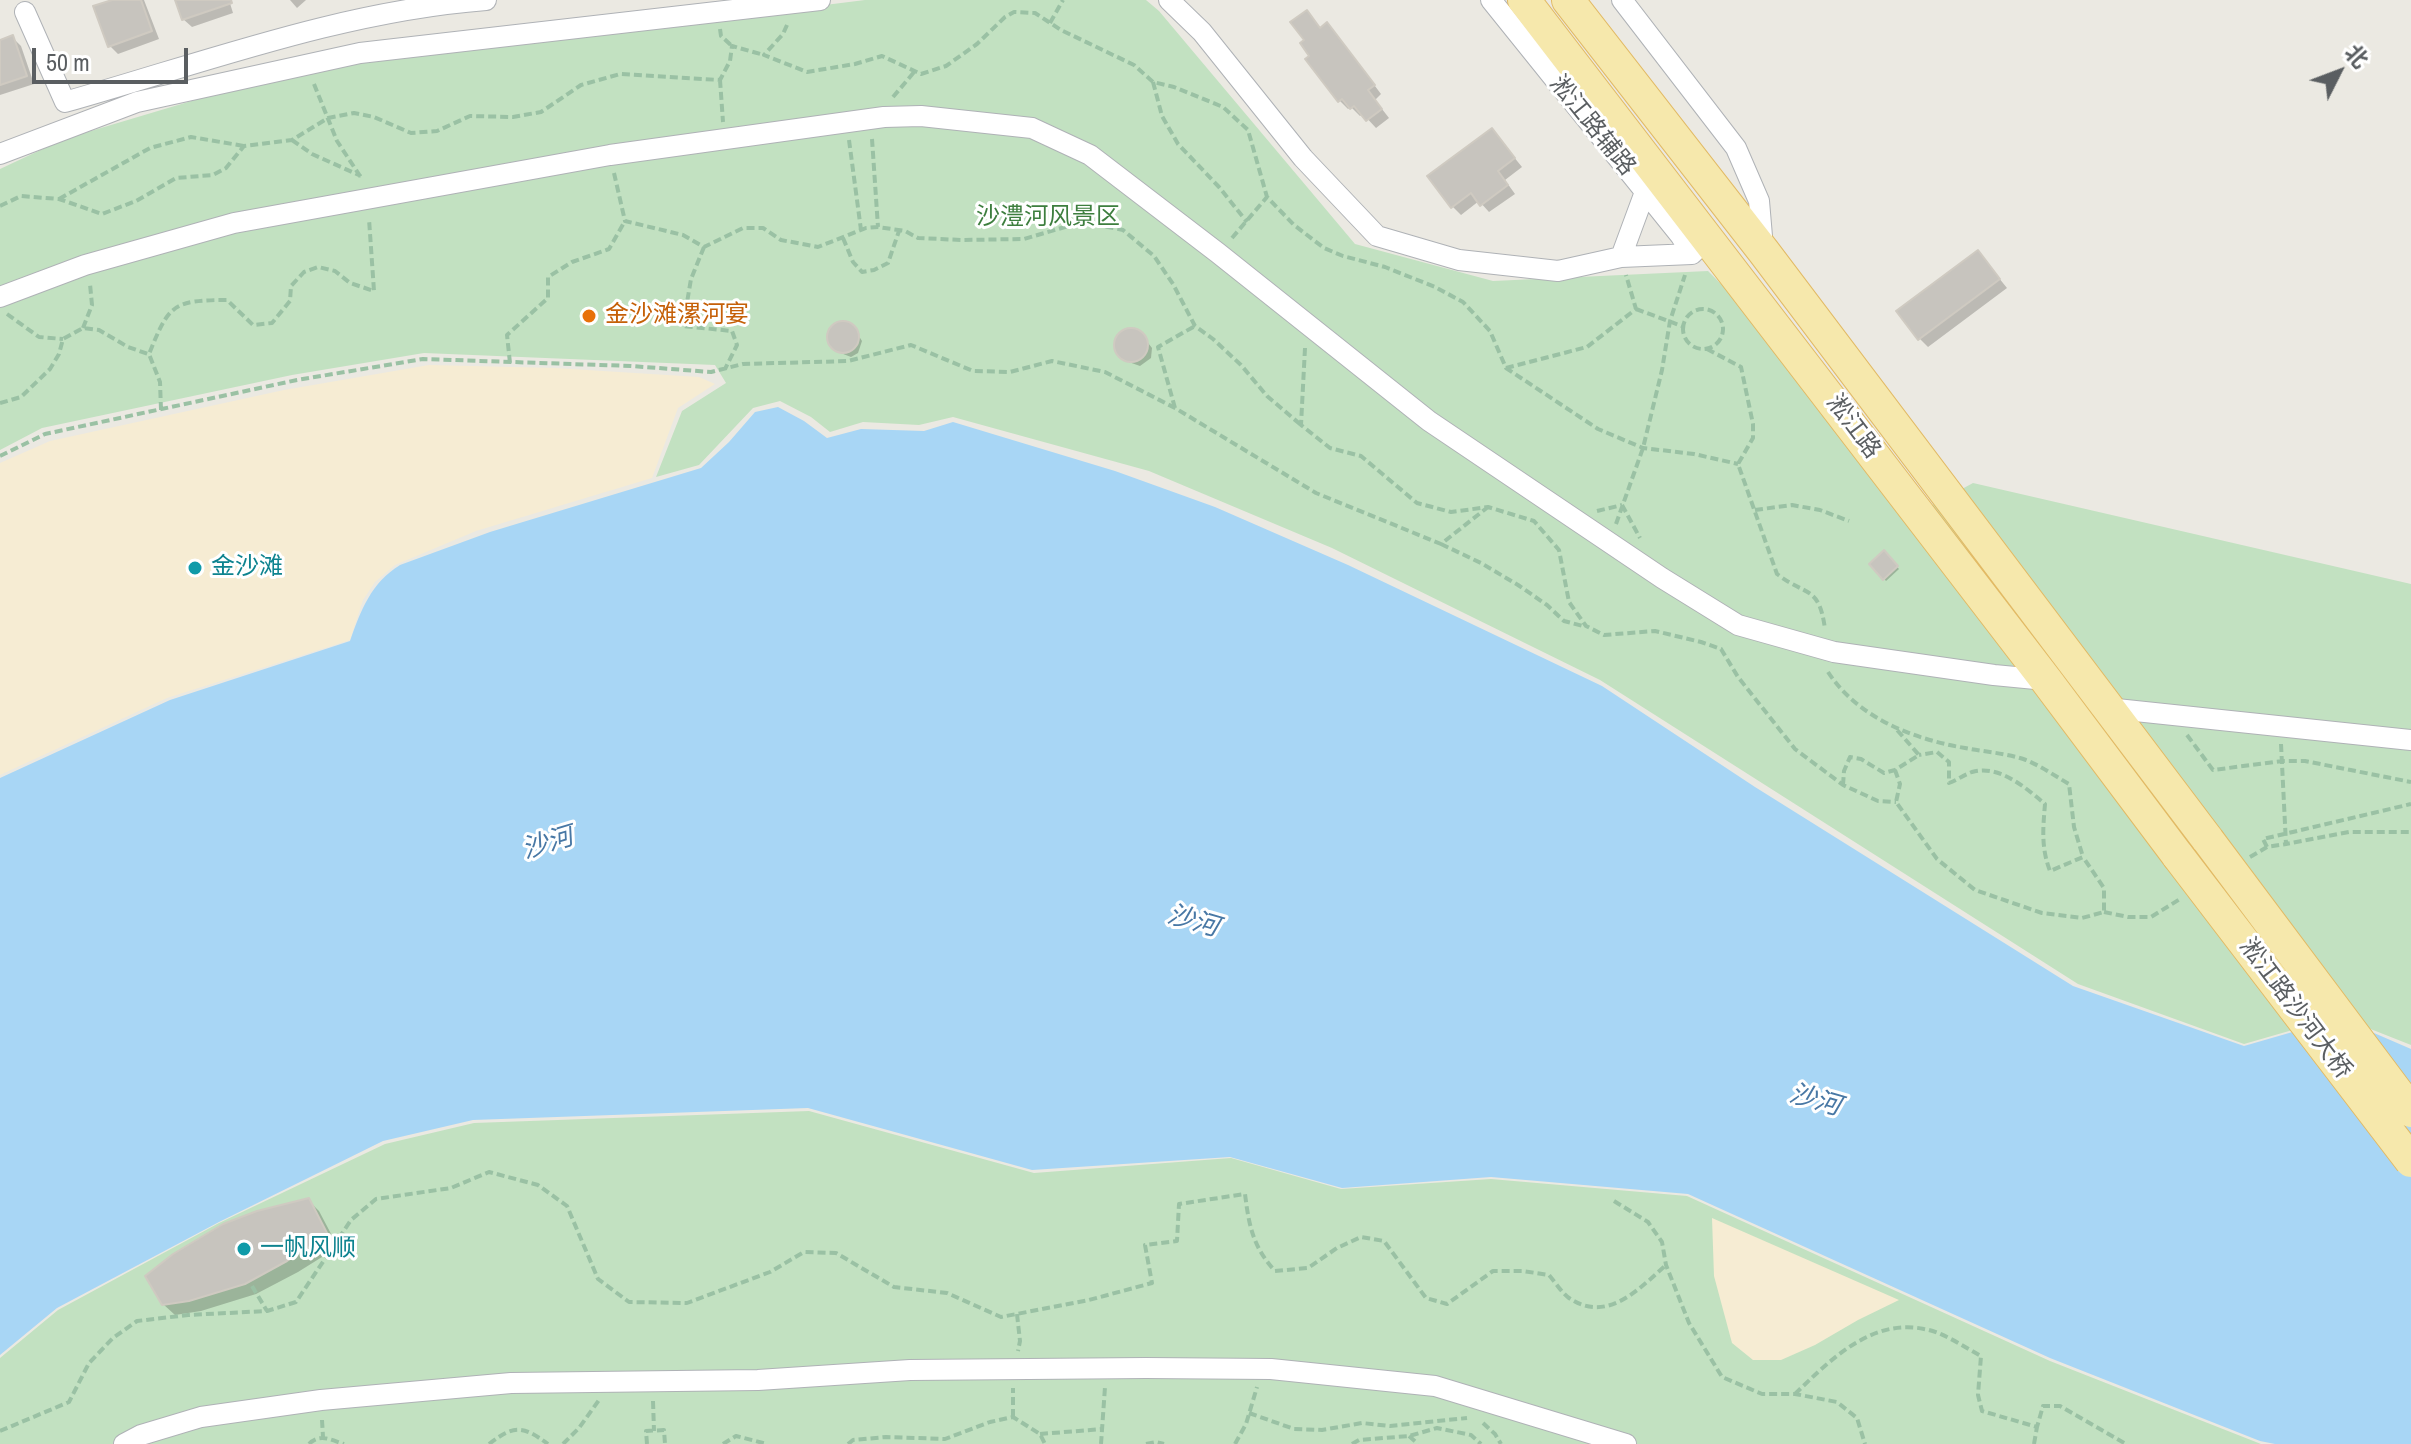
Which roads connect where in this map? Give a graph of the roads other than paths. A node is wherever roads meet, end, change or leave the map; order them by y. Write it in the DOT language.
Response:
graph roads {
  1 [pos="486,0"];
  2 [pos="820,0"];
  3 [pos="1169,0"];
  4 [pos="1491,0"];
  5 [pos="1524,0"];
  6 [pos="1568,0"];
  7 [pos="1622,0"];
  8 [pos="25,12"];
  9 [pos="0,154"];
  10 [pos="1654,186"];
  11 [pos="1700,246"];
  12 [pos="1764,252"];
  13 [pos="1621,257"];
  14 [pos="0,297"];
  15 [pos="2046,680"];
  16 [pos="2107,708"];
  17 [pos="2411,740"];
  18 [pos="2208,840"];
  19 [pos="2178,856"];
  20 [pos="2411,1111"];
  21 [pos="2411,1161"];
  22 [pos="124,1444"];
  23 [pos="1626,1444"];
  1 -- 8 [label="street"];
  2 -- 9 [label="street"];
  3 -- 13 [label="street"];
  4 -- 10 [label="street, 淞江路辅路"];
  5 -- 10 [label="main road, 淞江路"];
  6 -- 12 [label="main road, 淞江路"];
  7 -- 12 [label="street"];
  10 -- 11 [label="main road, 淞江路"];
  10 -- 13 [label="street"];
  11 -- 13 [label="street"];
  11 -- 15 [label="main road, 淞江路"];
  12 -- 16 [label="main road, 淞江路"];
  14 -- 15 [label="street"];
  15 -- 19 [label="main road, 淞江路"];
  16 -- 17 [label="street"];
  16 -- 18 [label="main road, 淞江路"];
  18 -- 20 [label="main road, 淞江路沙河大桥, bridge"];
  19 -- 21 [label="main road, 淞江路沙河大桥, bridge"];
  22 -- 23 [label="street"];
}
